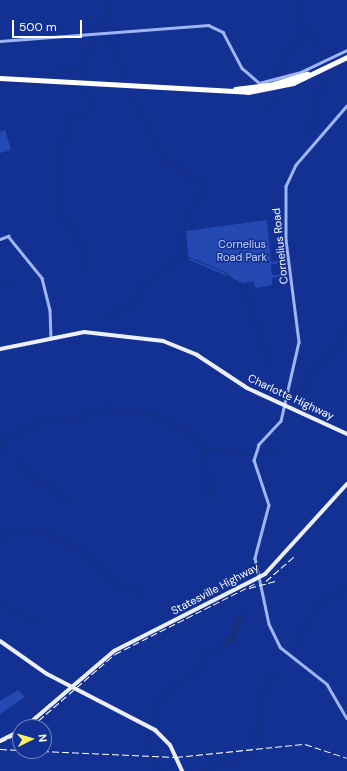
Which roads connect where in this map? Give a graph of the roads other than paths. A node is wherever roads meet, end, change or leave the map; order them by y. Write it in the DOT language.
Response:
graph roads {
  1 [pos="0,41"];
  2 [pos="347,50"];
  3 [pos="347,54"];
  4 [pos="347,58"];
  5 [pos="0,77"];
  6 [pos="347,106"];
  7 [pos="0,239"];
  8 [pos="51,338"];
  9 [pos="0,349"];
  10 [pos="285,404"];
  11 [pos="347,434"];
  12 [pos="347,484"];
  13 [pos="259,578"];
  14 [pos="0,641"];
  15 [pos="72,687"];
  16 [pos="347,718"];
  17 [pos="34,719"];
  18 [pos="12,735"];
  19 [pos="0,741"];
  20 [pos="182,771"];
  1 -- 2 [label="street"];
  3 -- 5 [label="highway"];
  4 -- 5 [label="highway"];
  6 -- 10 [label="street, Cornelius Road"];
  7 -- 8 [label="street"];
  8 -- 9 [label="main road, Charlotte Highway"];
  8 -- 10 [label="main road, Charlotte Highway"];
  10 -- 11 [label="main road, Charlotte Highway"];
  10 -- 13 [label="street, Cornelius Road"];
  12 -- 13 [label="main road, Statesville Highway"];
  13 -- 15 [label="main road, Statesville Highway"];
  13 -- 16 [label="street, Cornelius Road"];
  14 -- 15 [label="main road"];
  15 -- 17 [label="main road, Statesville Highway"];
  15 -- 20 [label="main road"];
  18 -- 19 [label="main road"];
}
